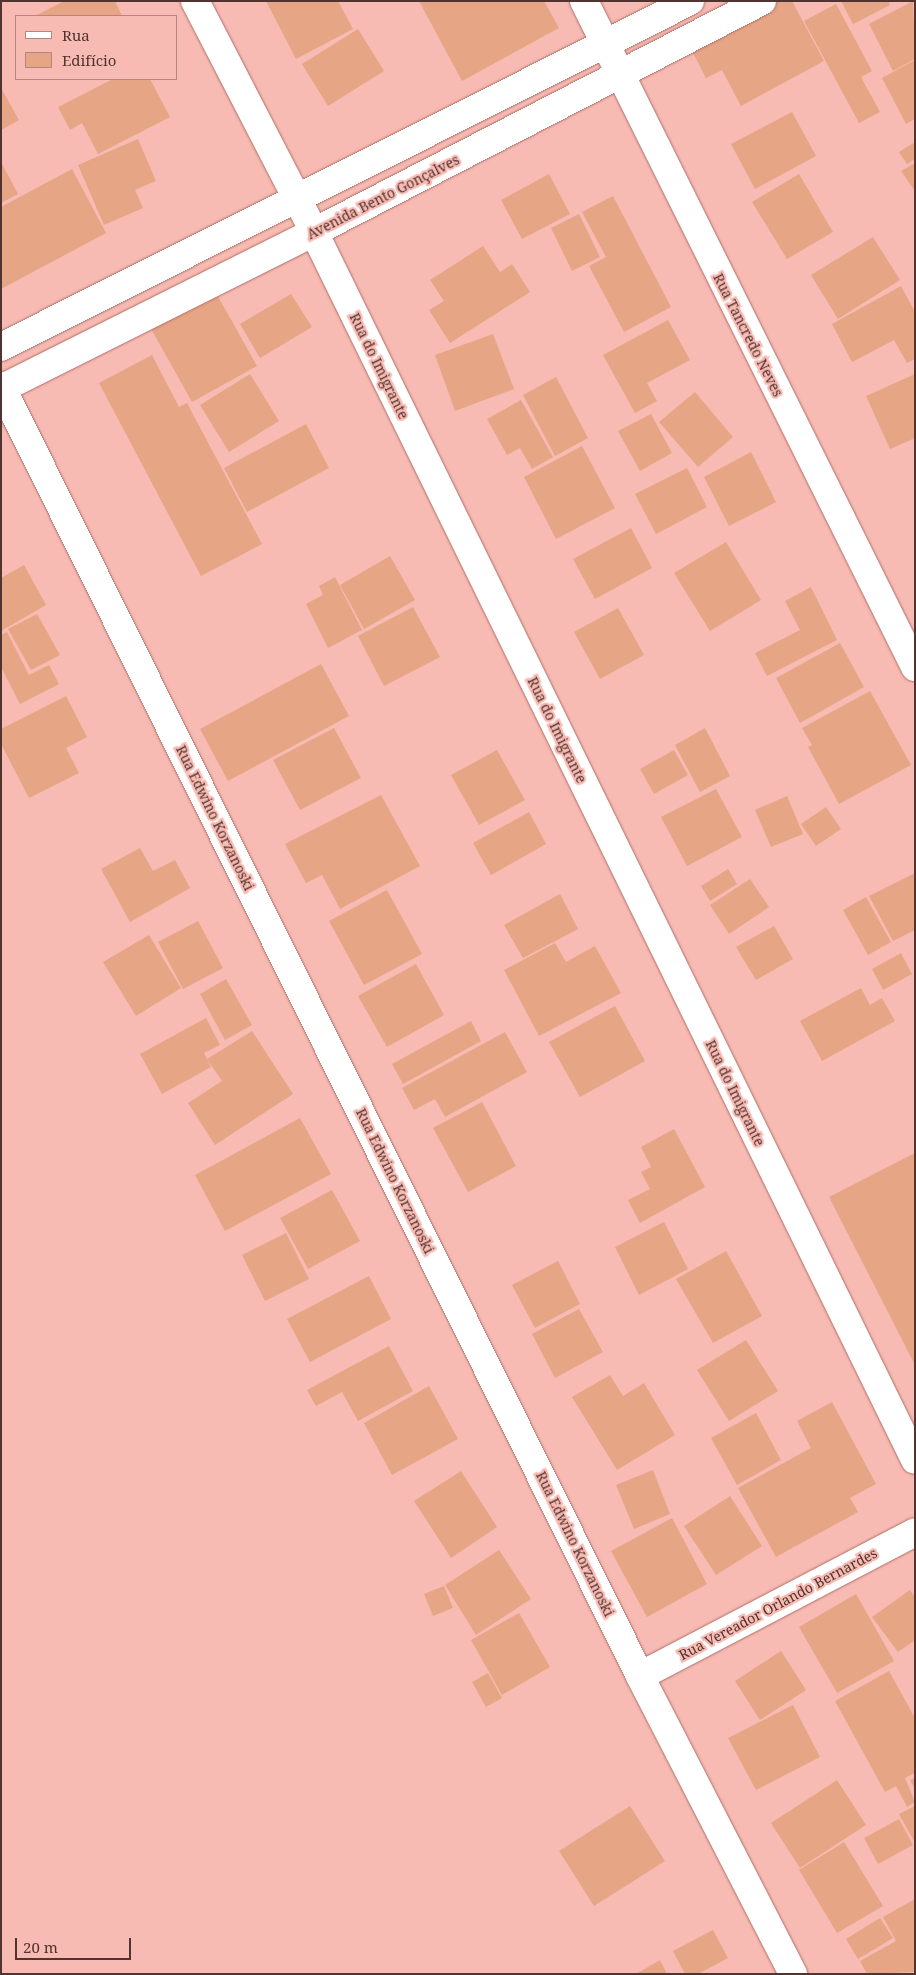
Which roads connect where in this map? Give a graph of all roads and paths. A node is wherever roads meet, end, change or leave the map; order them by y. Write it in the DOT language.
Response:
graph roads {
  1 [pos="195,1"];
  2 [pos="584,1"];
  3 [pos="690,1"];
  4 [pos="762,1"];
  5 [pos="606,44"];
  6 [pos="619,76"];
  7 [pos="295,197"];
  8 [pos="314,232"];
  9 [pos="1,347"];
  10 [pos="2,387"];
  11 [pos="915,667"];
  12 [pos="915,1460"];
  13 [pos="915,1532"];
  14 [pos="640,1676"];
  15 [pos="793,1974"];
  1 -- 7 [label="street, Rua do Imigrante"];
  2 -- 5 [label="street, Rua Tancredo Neves"];
  3 -- 5 [label="street"];
  4 -- 6 [label="street, Avenida Bento Gonçalves"];
  5 -- 6 [label="street, Rua Tancredo Neves"];
  5 -- 7 [label="street"];
  6 -- 8 [label="street, Avenida Bento Gonçalves"];
  6 -- 11 [label="street, Rua Tancredo Neves"];
  7 -- 8 [label="street, Rua do Imigrante"];
  7 -- 9 [label="street"];
  8 -- 10 [label="street, Avenida Bento Gonçalves"];
  8 -- 12 [label="street, Rua do Imigrante"];
  10 -- 14 [label="street, Rua Edwino Korzanoski"];
  13 -- 14 [label="street, Rua Vereador Orlando Bernardes"];
  14 -- 15 [label="street, Rua Edwino Korzanoski"];
}
